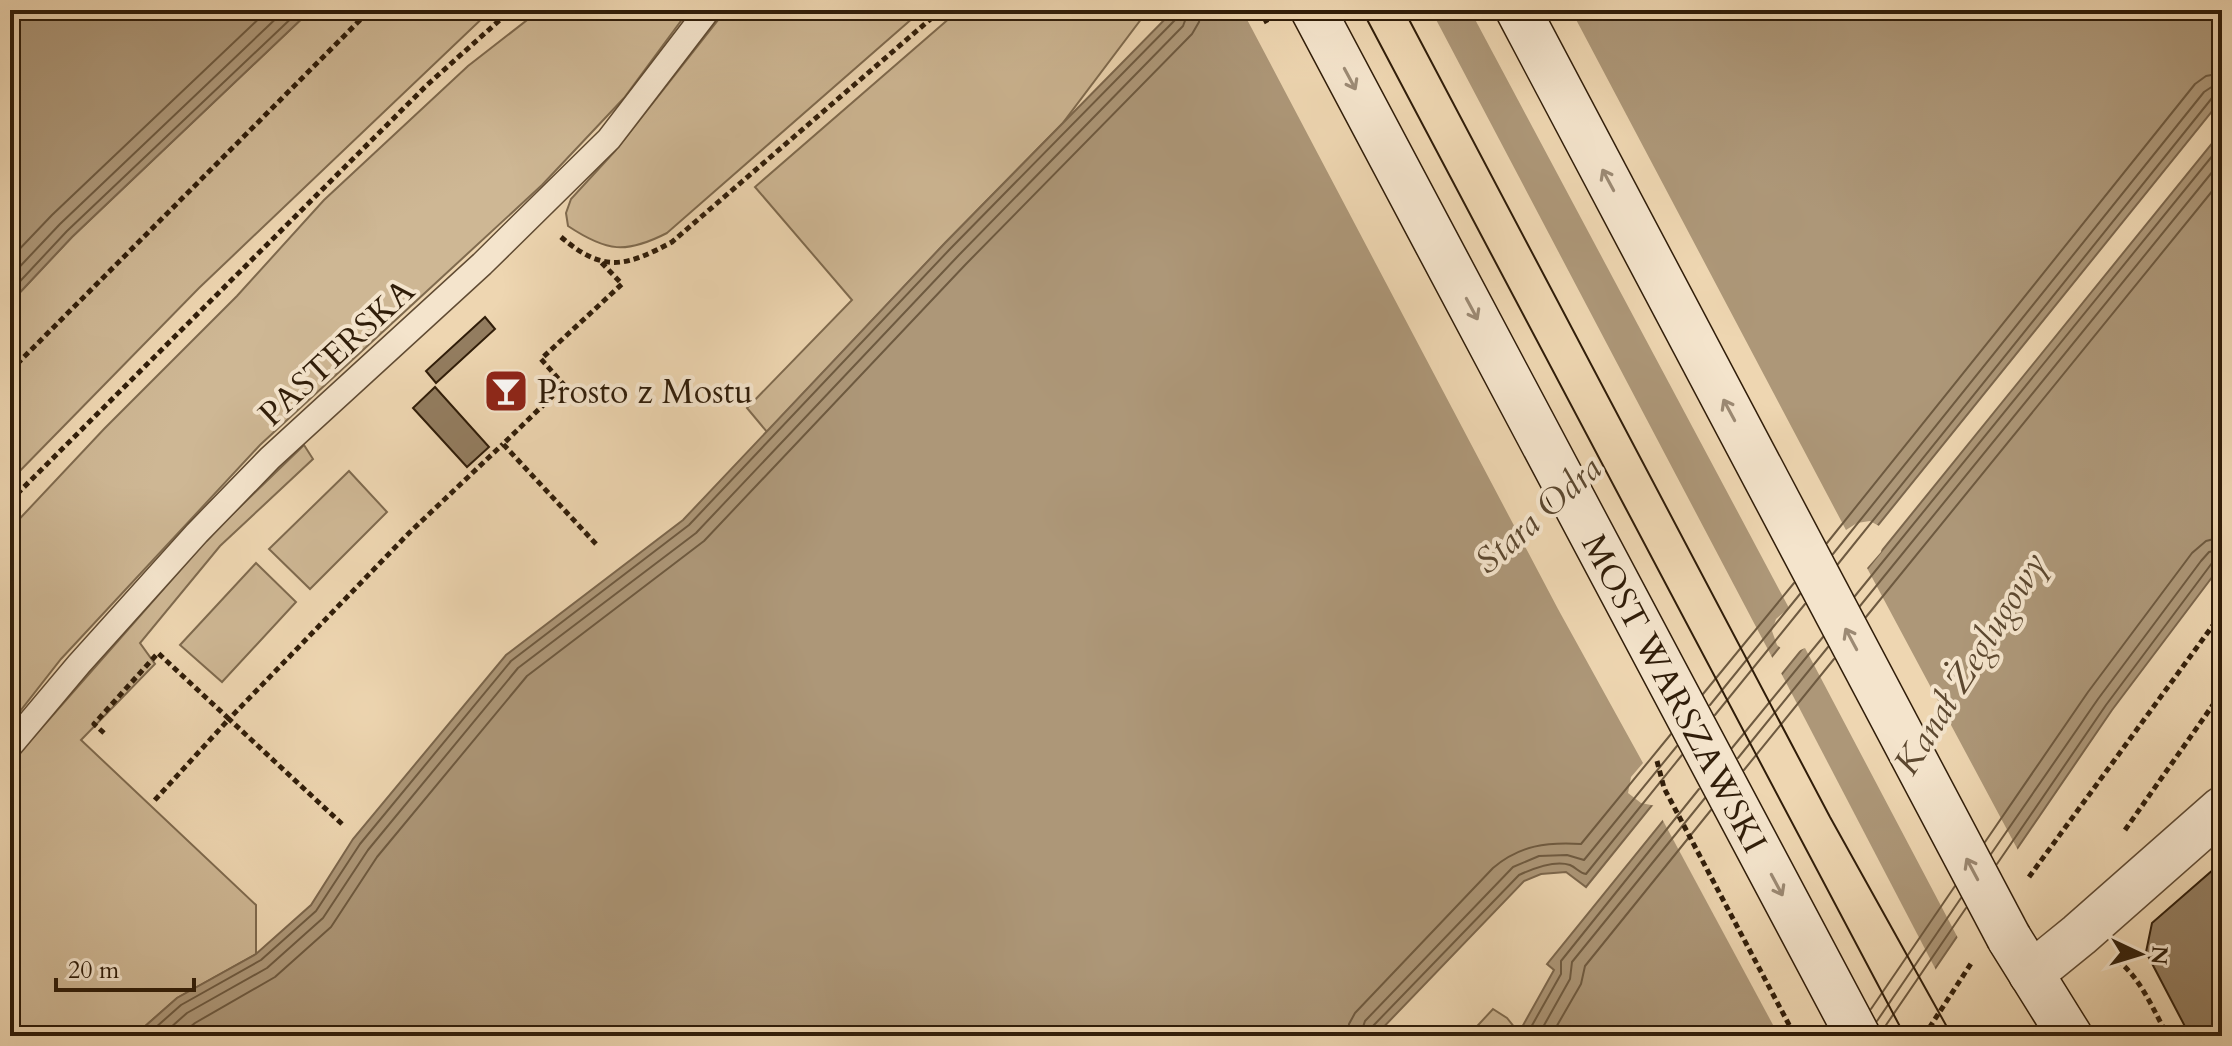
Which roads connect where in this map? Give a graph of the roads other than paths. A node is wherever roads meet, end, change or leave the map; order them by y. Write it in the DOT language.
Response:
graph roads {
  1 [pos="708,10"];
  2 [pos="1313,10"];
  3 [pos="1518,10"];
  4 [pos="10,746"];
  5 [pos="2222,809"];
  6 [pos="2031,974"];
  7 [pos="1858,1036"];
  8 [pos="2070,1036"];
  1 -- 4 [label="lane, PASTERSKA"];
  2 -- 7 [label="main road, MOST WARSZAWSKI, one-way"];
  6 -- 3 [label="main road, one-way, bridge"];
  5 -- 6 [label="main road"];
  6 -- 8 [label="main road"];
}
